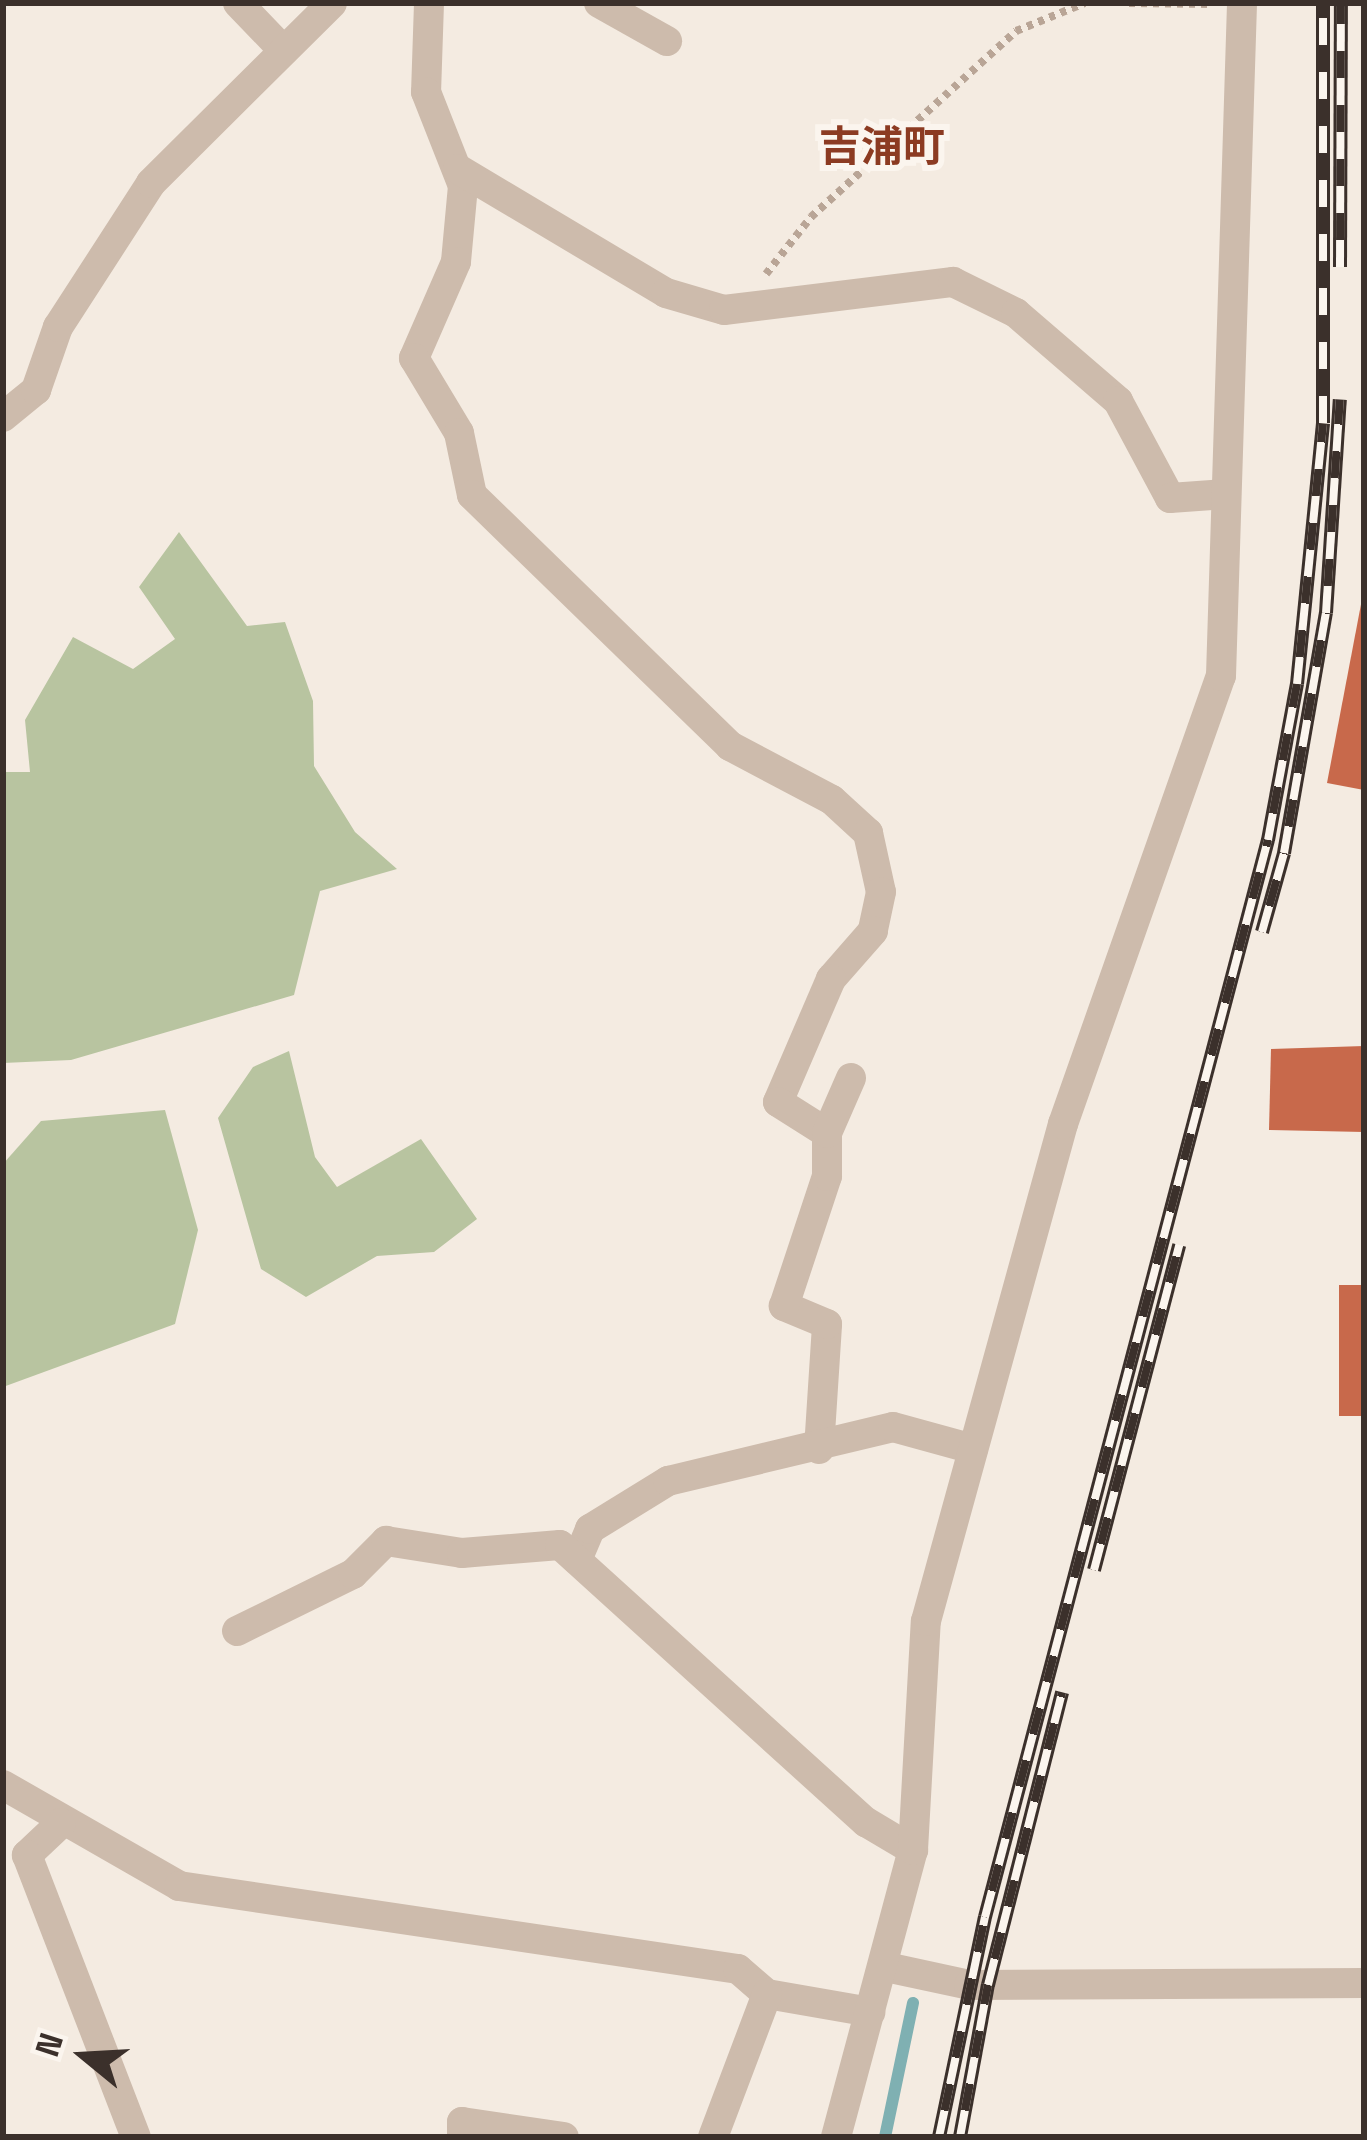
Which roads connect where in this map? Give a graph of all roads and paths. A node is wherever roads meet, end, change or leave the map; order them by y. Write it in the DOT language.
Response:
graph roads {
  1 [pos="238,3"];
  2 [pos="332,3"];
  3 [pos="429,3"];
  4 [pos="599,3"];
  5 [pos="1085,3"];
  6 [pos="1129,3"];
  7 [pos="1242,4"];
  8 [pos="1064,7"];
  9 [pos="667,41"];
  10 [pos="284,52"];
  11 [pos="458,169"];
  12 [pos="739,308"];
  13 [pos="3,417"];
  14 [pos="1226,494"];
  15 [pos="851,1078"];
  16 [pos="827,1133"];
  17 [pos="819,1448"];
  18 [pos="973,1449"];
  19 [pos="577,1560"];
  20 [pos="237,1631"];
  21 [pos="3,1785"];
  22 [pos="61,1823"];
  23 [pos="914,1850"];
  24 [pos="886,1967"];
  25 [pos="1364,1983"];
  26 [pos="766,1994"];
  27 [pos="870,2012"];
  28 [pos="136,2137"];
  29 [pos="462,2137"];
  30 [pos="564,2137"];
  31 [pos="713,2137"];
  32 [pos="836,2137"];
  1 -- 10 [label="street"];
  2 -- 10 [label="street"];
  3 -- 11 [label="street"];
  4 -- 9 [label="street"];
  5 -- 8 [label="path"];
  6 -- 7 [label="path"];
  7 -- 14 [label="street"];
  8 -- 12 [label="path"];
  10 -- 13 [label="street"];
  11 -- 12 [label="street"];
  11 -- 16 [label="street"];
  12 -- 14 [label="street"];
  14 -- 18 [label="street"];
  15 -- 16 [label="street"];
  16 -- 17 [label="street"];
  17 -- 18 [label="street"];
  17 -- 19 [label="street"];
  18 -- 23 [label="street"];
  19 -- 20 [label="street"];
  19 -- 23 [label="street"];
  21 -- 22 [label="street"];
  22 -- 26 [label="street"];
  22 -- 28 [label="street"];
  23 -- 24 [label="street"];
  24 -- 25 [label="street"];
  24 -- 27 [label="street"];
  26 -- 27 [label="street"];
  26 -- 31 [label="street"];
  27 -- 32 [label="street"];
  29 -- 30 [label="street"];
}
